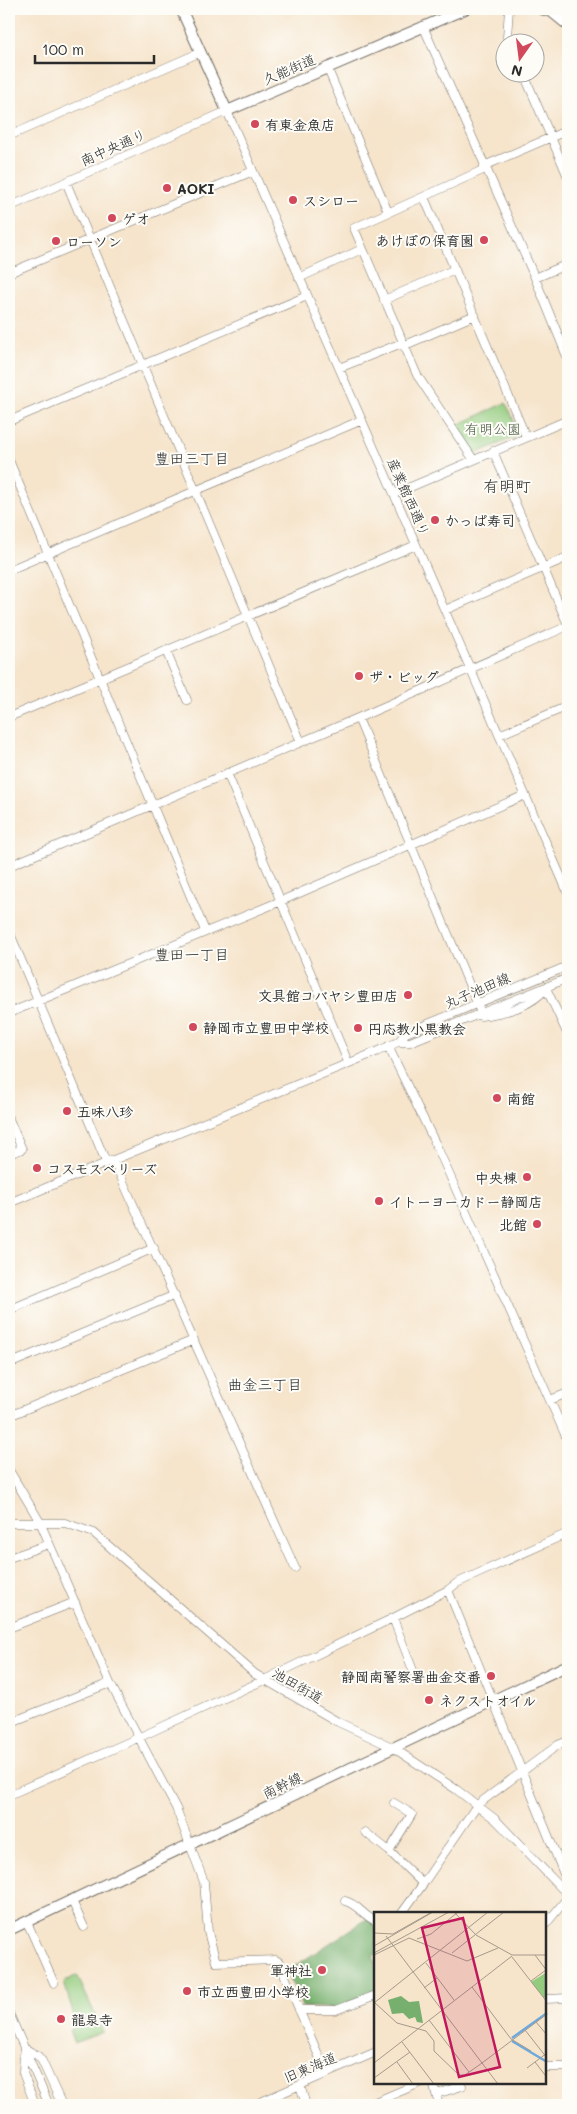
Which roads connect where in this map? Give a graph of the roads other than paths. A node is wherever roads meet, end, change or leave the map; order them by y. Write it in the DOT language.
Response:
graph roads {
  1 [pos="181,9"];
  2 [pos="509,9"];
  3 [pos="541,9"];
  4 [pos="458,10"];
  5 [pos="568,25"];
  6 [pos="423,26"];
  7 [pos="507,32"];
  8 [pos="200,52"];
  9 [pos="327,67"];
  10 [pos="527,82"];
  11 [pos="227,111"];
  12 [pos="568,130"];
  13 [pos="9,136"];
  14 [pos="551,138"];
  15 [pos="485,168"];
  16 [pos="253,171"];
  17 [pos="568,177"];
  18 [pos="66,182"];
  19 [pos="424,197"];
  20 [pos="9,207"];
  21 [pos="388,212"];
  22 [pos="90,239"];
  23 [pos="362,249"];
  24 [pos="568,264"];
  25 [pos="455,269"];
  26 [pos="9,273"];
  27 [pos="299,278"];
  28 [pos="535,278"];
  29 [pos="307,296"];
  30 [pos="384,300"];
  31 [pos="475,315"];
  32 [pos="402,344"];
  33 [pos="568,359"];
  34 [pos="143,365"];
  35 [pos="339,368"];
  36 [pos="362,420"];
  37 [pos="568,420"];
  38 [pos="9,421"];
  39 [pos="526,437"];
  40 [pos="493,451"];
  41 [pos="473,459"];
  42 [pos="9,460"];
  43 [pos="196,492"];
  44 [pos="394,494"];
  45 [pos="416,545"];
  46 [pos="48,553"];
  47 [pos="568,557"];
  48 [pos="544,567"];
  49 [pos="9,570"];
  50 [pos="565,609"];
  51 [pos="444,610"];
  52 [pos="249,617"];
  53 [pos="568,625"];
  54 [pos="166,651"];
  55 [pos="470,670"];
  56 [pos="99,679"];
  57 [pos="187,700"];
  58 [pos="568,706"];
  59 [pos="9,717"];
  60 [pos="358,718"];
  61 [pos="499,735"];
  62 [pos="302,742"];
  63 [pos="227,773"];
  64 [pos="525,795"];
  65 [pos="152,804"];
  66 [pos="411,846"];
  67 [pos="9,866"];
  68 [pos="568,893"];
  69 [pos="281,901"];
  70 [pos="9,931"];
  71 [pos="205,931"];
  72 [pos="568,966"];
  73 [pos="568,978"];
  74 [pos="546,988"];
  75 [pos="38,1000"];
  76 [pos="477,1004"];
  77 [pos="9,1013"];
  78 [pos="481,1013"];
  79 [pos="469,1018"];
  80 [pos="568,1035"];
  81 [pos="398,1042"];
  82 [pos="388,1046"];
  83 [pos="348,1062"];
  84 [pos="9,1119"];
  85 [pos="9,1154"];
  86 [pos="108,1161"];
  87 [pos="9,1203"];
  88 [pos="154,1248"];
  89 [pos="175,1295"];
  90 [pos="9,1310"];
  91 [pos="194,1340"];
  92 [pos="9,1364"];
  93 [pos="568,1393"];
  94 [pos="550,1400"];
  95 [pos="9,1416"];
  96 [pos="568,1441"];
  97 [pos="9,1470"];
  98 [pos="40,1522"];
  99 [pos="9,1523"];
  100 [pos="568,1533"];
  101 [pos="49,1544"];
  102 [pos="9,1558"];
  103 [pos="295,1568"];
  104 [pos="448,1590"];
  105 [pos="75,1602"];
  106 [pos="393,1618"];
  107 [pos="9,1628"];
  108 [pos="568,1665"];
  109 [pos="414,1673"];
  110 [pos="264,1680"];
  111 [pos="110,1682"];
  112 [pos="492,1700"];
  113 [pos="9,1723"];
  114 [pos="140,1737"];
  115 [pos="568,1741"];
  116 [pos="392,1747"];
  117 [pos="522,1771"];
  118 [pos="9,1795"];
  119 [pos="394,1803"];
  120 [pos="477,1805"];
  121 [pos="365,1832"];
  122 [pos="189,1844"];
  123 [pos="389,1851"];
  124 [pos="423,1884"];
  125 [pos="568,1884"];
  126 [pos="568,1896"];
  127 [pos="72,1901"];
  128 [pos="345,1901"];
  129 [pos="403,1912"];
  130 [pos="374,1920"];
  131 [pos="27,1922"];
  132 [pos="547,1923"];
  133 [pos="84,1927"];
  134 [pos="9,1930"];
  135 [pos="54,1983"];
  136 [pos="374,1997"];
  137 [pos="568,1998"];
  138 [pos="547,1999"];
  139 [pos="299,2010"];
  140 [pos="9,2013"];
  141 [pos="24,2048"];
  142 [pos="374,2053"];
  143 [pos="547,2067"];
  144 [pos="568,2067"];
  145 [pos="326,2074"];
  146 [pos="418,2084"];
  147 [pos="433,2084"];
  148 [pos="461,2084"];
  149 [pos="300,2085"];
  150 [pos="437,2094"];
  151 [pos="35,2105"];
  152 [pos="49,2105"];
  153 [pos="62,2105"];
  154 [pos="254,2105"];
  155 [pos="306,2105"];
  156 [pos="368,2105"];
  157 [pos="439,2105"];
  1 -- 8 [label="main road"];
  2 -- 7 [label="street"];
  3 -- 5 [label="main road"];
  4 -- 6 [label="main road, 久能街道"];
  6 -- 9 [label="main road, 久能街道"];
  6 -- 15 [label="street"];
  8 -- 11 [label="main road"];
  8 -- 13 [label="street"];
  9 -- 11 [label="main road, 久能街道"];
  9 -- 21 [label="street"];
  10 -- 14 [label="street"];
  11 -- 16 [label="street, 産業館西通り"];
  11 -- 18 [label="street, 南中央通り"];
  12 -- 14 [label="street"];
  14 -- 15 [label="street"];
  14 -- 17 [label="street"];
  15 -- 19 [label="street"];
  15 -- 28 [label="street"];
  16 -- 22 [label="street"];
  16 -- 27 [label="street, 産業館西通り"];
  18 -- 20 [label="street, 南中央通り"];
  18 -- 22 [label="street"];
  19 -- 21 [label="street"];
  19 -- 25 [label="street"];
  21 -- 23 [label="street"];
  22 -- 26 [label="street"];
  22 -- 34 [label="street"];
  23 -- 27 [label="street"];
  23 -- 30 [label="street"];
  24 -- 28 [label="street"];
  25 -- 30 [label="street"];
  25 -- 31 [label="street"];
  27 -- 29 [label="street, 産業館西通り"];
  28 -- 33 [label="street"];
  29 -- 34 [label="street"];
  29 -- 35 [label="street, 産業館西通り"];
  30 -- 32 [label="street"];
  31 -- 32 [label="street"];
  31 -- 39 [label="street"];
  32 -- 35 [label="street"];
  32 -- 41 [label="street"];
  34 -- 38 [label="street"];
  34 -- 43 [label="street"];
  35 -- 36 [label="street, 産業館西通り"];
  36 -- 43 [label="street"];
  36 -- 44 [label="street, 産業館西通り"];
  37 -- 39 [label="street"];
  39 -- 40 [label="street"];
  40 -- 41 [label="street"];
  40 -- 48 [label="street"];
  41 -- 44 [label="street"];
  42 -- 46 [label="street"];
  43 -- 46 [label="street"];
  43 -- 52 [label="street"];
  44 -- 45 [label="street, 産業館西通り"];
  45 -- 51 [label="street, 産業館西通り"];
  45 -- 52 [label="street"];
  46 -- 49 [label="street"];
  46 -- 56 [label="street"];
  47 -- 48 [label="street"];
  48 -- 50 [label="street"];
  48 -- 51 [label="street"];
  50 -- 53 [label="street"];
  51 -- 55 [label="street, 産業館西通り"];
  52 -- 54 [label="street"];
  52 -- 62 [label="street"];
  53 -- 55 [label="street"];
  54 -- 56 [label="street"];
  54 -- 57 [label="street"];
  55 -- 60 [label="street"];
  55 -- 61 [label="street, 産業館西通り"];
  56 -- 59 [label="street"];
  56 -- 65 [label="street"];
  58 -- 61 [label="street"];
  60 -- 62 [label="street"];
  60 -- 66 [label="street"];
  61 -- 64 [label="street, 産業館西通り"];
  62 -- 63 [label="street"];
  63 -- 65 [label="street"];
  63 -- 69 [label="street"];
  64 -- 66 [label="street"];
  64 -- 68 [label="street, 産業館西通り"];
  65 -- 67 [label="street"];
  65 -- 71 [label="street"];
  66 -- 69 [label="street"];
  66 -- 76 [label="street"];
  69 -- 71 [label="street"];
  69 -- 83 [label="street"];
  70 -- 75 [label="street"];
  71 -- 75 [label="street"];
  72 -- 76 [label="street, 丸子池田線"];
  73 -- 74 [label="street, 丸子池田線"];
  74 -- 78 [label="street, 丸子池田線"];
  74 -- 79 [label="street"];
  74 -- 80 [label="street"];
  75 -- 77 [label="street"];
  75 -- 86 [label="street"];
  76 -- 78 [label="street"];
  76 -- 81 [label="street, 丸子池田線"];
  78 -- 79 [label="street, 丸子池田線"];
  79 -- 81 [label="street, 丸子池田線"];
  81 -- 82 [label="street, 丸子池田線"];
  82 -- 83 [label="street, 丸子池田線"];
  82 -- 94 [label="street"];
  83 -- 86 [label="street, 丸子池田線"];
  84 -- 85 [label="street"];
  86 -- 87 [label="street, 丸子池田線"];
  86 -- 88 [label="street"];
  88 -- 89 [label="street"];
  88 -- 90 [label="street"];
  89 -- 91 [label="street"];
  89 -- 92 [label="street"];
  91 -- 95 [label="street"];
  91 -- 103 [label="street"];
  93 -- 94 [label="street"];
  94 -- 96 [label="street"];
  97 -- 98 [label="street"];
  98 -- 99 [label="street, 池田街道"];
  98 -- 101 [label="street"];
  98 -- 110 [label="street, 池田街道"];
  100 -- 104 [label="street"];
  101 -- 102 [label="street"];
  101 -- 105 [label="street"];
  104 -- 106 [label="street"];
  104 -- 112 [label="street"];
  105 -- 107 [label="street"];
  105 -- 111 [label="street"];
  106 -- 109 [label="street"];
  106 -- 110 [label="street"];
  108 -- 112 [label="main road, 南幹線"];
  110 -- 114 [label="street"];
  110 -- 116 [label="street, 池田街道"];
  111 -- 113 [label="street"];
  111 -- 114 [label="street"];
  112 -- 116 [label="main road, 南幹線"];
  112 -- 117 [label="street"];
  114 -- 118 [label="street"];
  114 -- 122 [label="street"];
  115 -- 117 [label="street"];
  116 -- 120 [label="street, 池田街道"];
  116 -- 122 [label="main road, 南幹線"];
  117 -- 120 [label="street"];
  117 -- 125 [label="street"];
  119 -- 123 [label="street"];
  120 -- 124 [label="street"];
  120 -- 126 [label="street, 池田街道"];
  121 -- 123 [label="street"];
  122 -- 127 [label="main road, 南幹線"];
  122 -- 139 [label="street"];
  123 -- 124 [label="street"];
  124 -- 129 [label="street"];
  126 -- 132 [label="street"];
  127 -- 131 [label="main road, 南幹線"];
  127 -- 133 [label="street"];
  128 -- 130 [label="street"];
  131 -- 134 [label="main road, 南幹線"];
  131 -- 135 [label="street"];
  136 -- 139 [label="street"];
  137 -- 138 [label="street"];
  139 -- 145 [label="street"];
  140 -- 141 [label="street"];
  141 -- 151 [label="street"];
  141 -- 152 [label="street"];
  141 -- 153 [label="street"];
  142 -- 145 [label="street, 旧東海道"];
  143 -- 144 [label="street"];
  145 -- 149 [label="street, 旧東海道"];
  146 -- 156 [label="street"];
  147 -- 150 [label="street"];
  148 -- 150 [label="street"];
  149 -- 154 [label="street, 旧東海道"];
  149 -- 155 [label="street"];
  150 -- 157 [label="street"];
}
